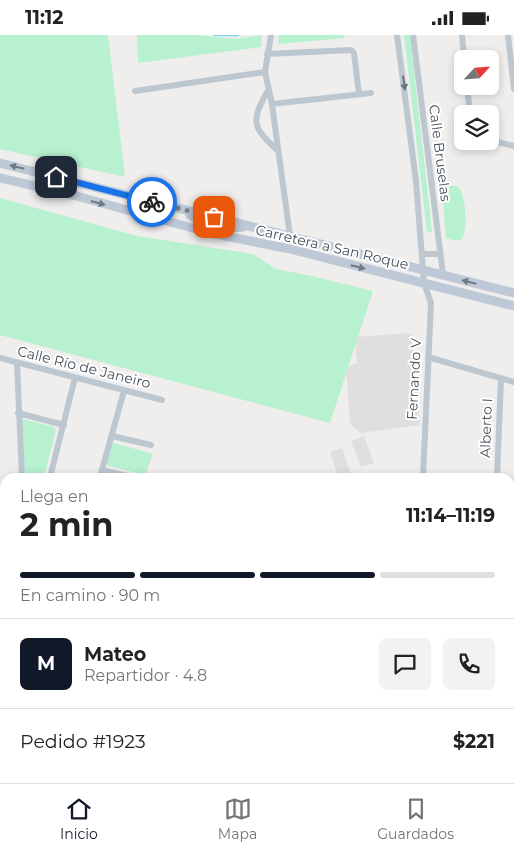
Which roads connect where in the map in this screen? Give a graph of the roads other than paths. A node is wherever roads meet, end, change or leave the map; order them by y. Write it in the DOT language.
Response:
graph roads {
  1 [pos="271,35"];
  2 [pos="397,35"];
  3 [pos="413,35"];
  4 [pos="462,35"];
  5 [pos="508,35"];
  6 [pos="463,50"];
  7 [pos="267,53"];
  8 [pos="265,72"];
  9 [pos="514,89"];
  10 [pos="136,91"];
  11 [pos="268,92"];
  12 [pos="372,93"];
  13 [pos="359,94"];
  14 [pos="272,105"];
  15 [pos="499,143"];
  16 [pos="514,146"];
  17 [pos="278,151"];
  18 [pos="0,163"];
  19 [pos="0,178"];
  20 [pos="182,209"];
  21 [pos="246,226"];
  22 [pos="210,233"];
  23 [pos="290,236"];
  24 [pos="423,254"];
  25 [pos="440,254"];
  26 [pos="424,269"];
  27 [pos="443,274"];
  28 [pos="424,283"];
  29 [pos="514,293"];
  30 [pos="514,306"];
  31 [pos="428,357"];
  32 [pos="0,358"];
  33 [pos="17,363"];
  34 [pos="75,378"];
  35 [pos="501,379"];
  36 [pos="514,383"];
  37 [pos="124,391"];
  38 [pos="162,400"];
  39 [pos="18,413"];
  40 [pos="64,425"];
  41 [pos="112,436"];
  42 [pos="151,445"];
  43 [pos="102,470"];
  44 [pos="22,473"];
  45 [pos="51,473"];
  46 [pos="101,473"];
  47 [pos="115,473"];
  48 [pos="423,473"];
  49 [pos="497,473"];
  1 -- 7 [label="street"];
  2 -- 24 [label="street, Calle Bruselas, one-way"];
  3 -- 25 [label="street, Calle Bruselas"];
  4 -- 6 [label="street"];
  5 -- 9 [label="street"];
  7 -- 8 [label="street"];
  7 -- 13 [label="street"];
  8 -- 10 [label="street"];
  8 -- 11 [label="street"];
  11 -- 14 [label="street"];
  11 -- 17 [label="street"];
  12 -- 13 [label="street"];
  13 -- 14 [label="street"];
  14 -- 17 [label="street"];
  15 -- 16 [label="street"];
  17 -- 23 [label="street"];
  20 -- 18 [label="main road, Carretera a San Roque, one-way"];
  19 -- 22 [label="main road, Carretera a San Roque, one-way"];
  20 -- 21 [label="main road, Carretera a San Roque"];
  20 -- 22 [label="main road"];
  21 -- 22 [label="main road"];
  21 -- 23 [label="main road, Carretera a San Roque"];
  22 -- 28 [label="main road, Carretera a San Roque, one-way"];
  23 -- 26 [label="main road, Carretera a San Roque"];
  24 -- 25 [label="street"];
  24 -- 26 [label="street, Calle Bruselas"];
  25 -- 27 [label="street, Calle Bruselas"];
  26 -- 27 [label="main road, Carretera a San Roque"];
  26 -- 28 [label="street, Calle Bruselas"];
  29 -- 27 [label="main road, Carretera a San Roque, one-way"];
  28 -- 30 [label="main road"];
  28 -- 31 [label="street, Fernando V"];
  31 -- 35 [label="street"];
  31 -- 48 [label="street, Fernando V"];
  32 -- 33 [label="street, Calle Río de Janeiro"];
  33 -- 34 [label="street, Calle Río de Janeiro"];
  33 -- 39 [label="street"];
  34 -- 37 [label="street, Calle Río de Janeiro"];
  34 -- 40 [label="street"];
  35 -- 36 [label="street"];
  35 -- 49 [label="street, Alberto I"];
  37 -- 38 [label="street, Calle Río de Janeiro"];
  37 -- 41 [label="street"];
  39 -- 40 [label="street"];
  39 -- 44 [label="street"];
  40 -- 45 [label="street"];
  41 -- 42 [label="street"];
  41 -- 43 [label="street"];
  43 -- 46 [label="street"];
  43 -- 47 [label="street"];
}
